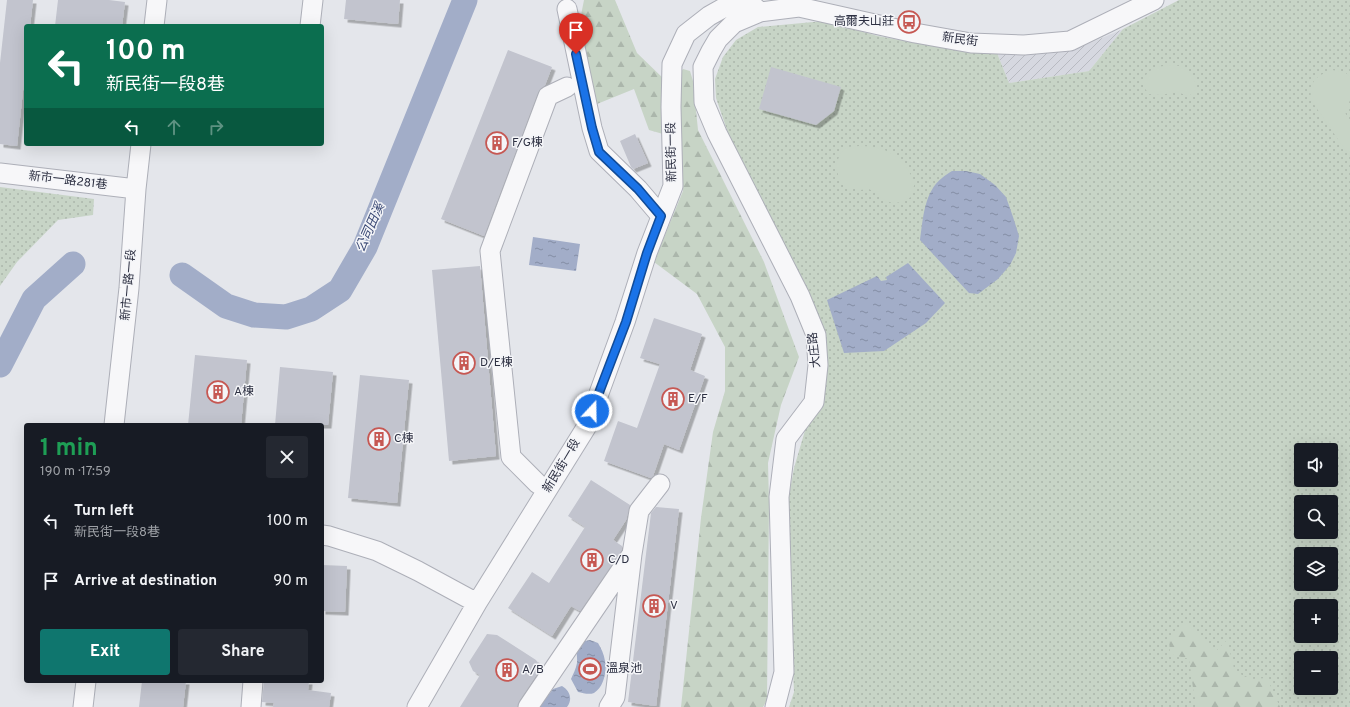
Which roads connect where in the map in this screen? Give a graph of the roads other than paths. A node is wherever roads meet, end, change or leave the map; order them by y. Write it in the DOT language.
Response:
graph roads {
  1 [pos="157,0"];
  2 [pos="313,0"];
  3 [pos="1154,0"];
  4 [pos="758,6"];
  5 [pos="567,9"];
  6 [pos="154,24"];
  7 [pos="310,24"];
  8 [pos="567,88"];
  9 [pos="141,146"];
  10 [pos="0,173"];
  11 [pos="136,189"];
  12 [pos="661,216"];
  13 [pos="114,423"];
  14 [pos="538,484"];
  15 [pos="660,484"];
  16 [pos="324,535"];
  17 [pos="632,554"];
  18 [pos="477,604"];
  19 [pos="86,683"];
  20 [pos="253,683"];
  21 [pos="83,707"];
  22 [pos="251,707"];
  23 [pos="416,707"];
  24 [pos="528,707"];
  25 [pos="609,707"];
  26 [pos="775,707"];
  1 -- 6 [label="street"];
  2 -- 7 [label="street"];
  3 -- 4 [label="street, 新民街"];
  4 -- 12 [label="street, 新民街一段"];
  4 -- 26 [label="street, 大庄路"];
  5 -- 12 [label="street"];
  8 -- 14 [label="street"];
  9 -- 11 [label="street, 新市一路一段"];
  10 -- 11 [label="street, 新市一路281巷"];
  11 -- 13 [label="street, 新市一路一段"];
  12 -- 18 [label="street, 新民街一段"];
  15 -- 17 [label="street"];
  16 -- 18 [label="street"];
  17 -- 24 [label="street"];
  17 -- 25 [label="street"];
  18 -- 23 [label="street, 新民街一段"];
  19 -- 21 [label="street"];
  20 -- 22 [label="street"];
}
